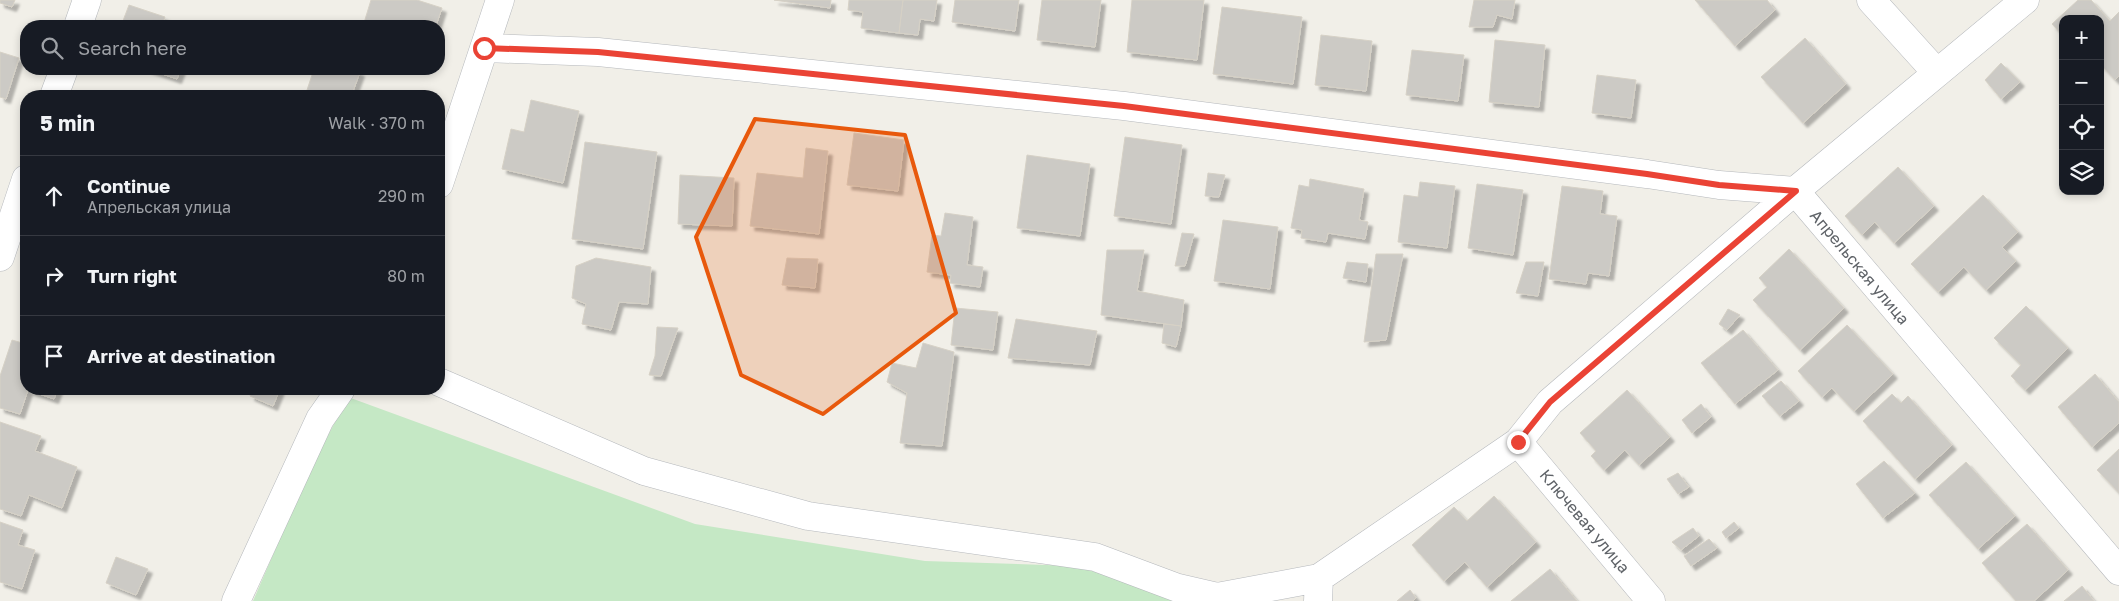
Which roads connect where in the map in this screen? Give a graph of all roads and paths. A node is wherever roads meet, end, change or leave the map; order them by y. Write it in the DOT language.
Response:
graph roads {
  1 [pos="87,0"];
  2 [pos="500,0"];
  3 [pos="1871,0"];
  4 [pos="2025,0"];
  5 [pos="80,20"];
  6 [pos="484,48"];
  7 [pos="1937,73"];
  8 [pos="62,75"];
  9 [pos="56,90"];
  10 [pos="445,166"];
  11 [pos="1796,191"];
  12 [pos="20,197"];
  13 [pos="0,257"];
  14 [pos="445,385"];
  15 [pos="336,395"];
  16 [pos="1518,442"];
  17 [pos="2119,571"];
  18 [pos="1319,589"];
  19 [pos="236,601"];
  20 [pos="1651,601"];
  1 -- 5 [label="street"];
  2 -- 6 [label="street"];
  3 -- 7 [label="street"];
  4 -- 7 [label="street"];
  6 -- 10 [label="street"];
  6 -- 11 [label="street"];
  7 -- 11 [label="street"];
  8 -- 9 [label="street"];
  11 -- 16 [label="street"];
  11 -- 17 [label="street, Апрельская улица"];
  12 -- 13 [label="street"];
  14 -- 18 [label="street"];
  15 -- 19 [label="street"];
  16 -- 18 [label="street"];
  16 -- 20 [label="street, Ключевая улица"];
}
